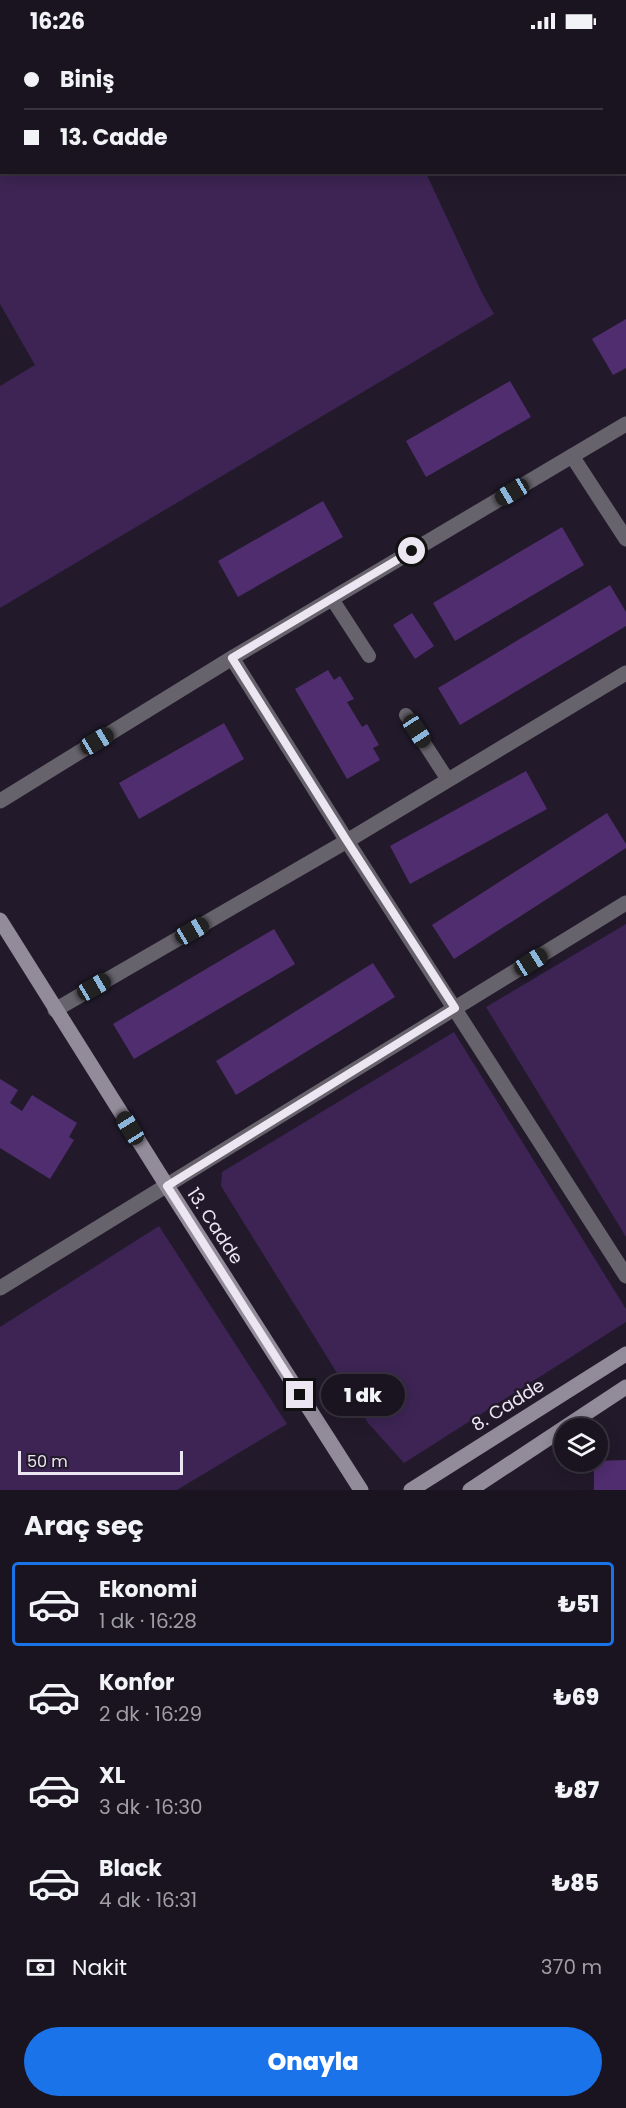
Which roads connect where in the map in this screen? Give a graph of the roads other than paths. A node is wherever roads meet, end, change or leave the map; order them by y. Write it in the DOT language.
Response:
graph roads {
  1 [pos="626,424"];
  2 [pos="572,456"];
  3 [pos="626,539"];
  4 [pos="332,599"];
  5 [pos="369,656"];
  6 [pos="232,658"];
  7 [pos="626,673"];
  8 [pos="406,715"];
  9 [pos="448,780"];
  10 [pos="0,801"];
  11 [pos="347,841"];
  12 [pos="626,903"];
  13 [pos="0,920"];
  14 [pos="455,1008"];
  15 [pos="56,1010"];
  16 [pos="167,1186"];
  17 [pos="626,1276"];
  18 [pos="0,1288"];
  19 [pos="626,1354"];
  20 [pos="626,1387"];
  21 [pos="361,1490"];
  22 [pos="411,1490"];
  23 [pos="470,1490"];
  1 -- 2 [label="street"];
  2 -- 3 [label="street"];
  2 -- 4 [label="street"];
  4 -- 5 [label="lane"];
  4 -- 6 [label="street"];
  6 -- 10 [label="street"];
  6 -- 11 [label="street"];
  7 -- 9 [label="street"];
  8 -- 9 [label="lane"];
  9 -- 11 [label="street"];
  11 -- 14 [label="street"];
  11 -- 15 [label="street"];
  12 -- 14 [label="street"];
  13 -- 15 [label="street, 13. Cadde"];
  14 -- 16 [label="street"];
  14 -- 17 [label="street"];
  15 -- 16 [label="street, 13. Cadde"];
  16 -- 18 [label="street"];
  16 -- 21 [label="street, 13. Cadde"];
  19 -- 22 [label="street, 8. Cadde"];
  20 -- 23 [label="street"];
}
